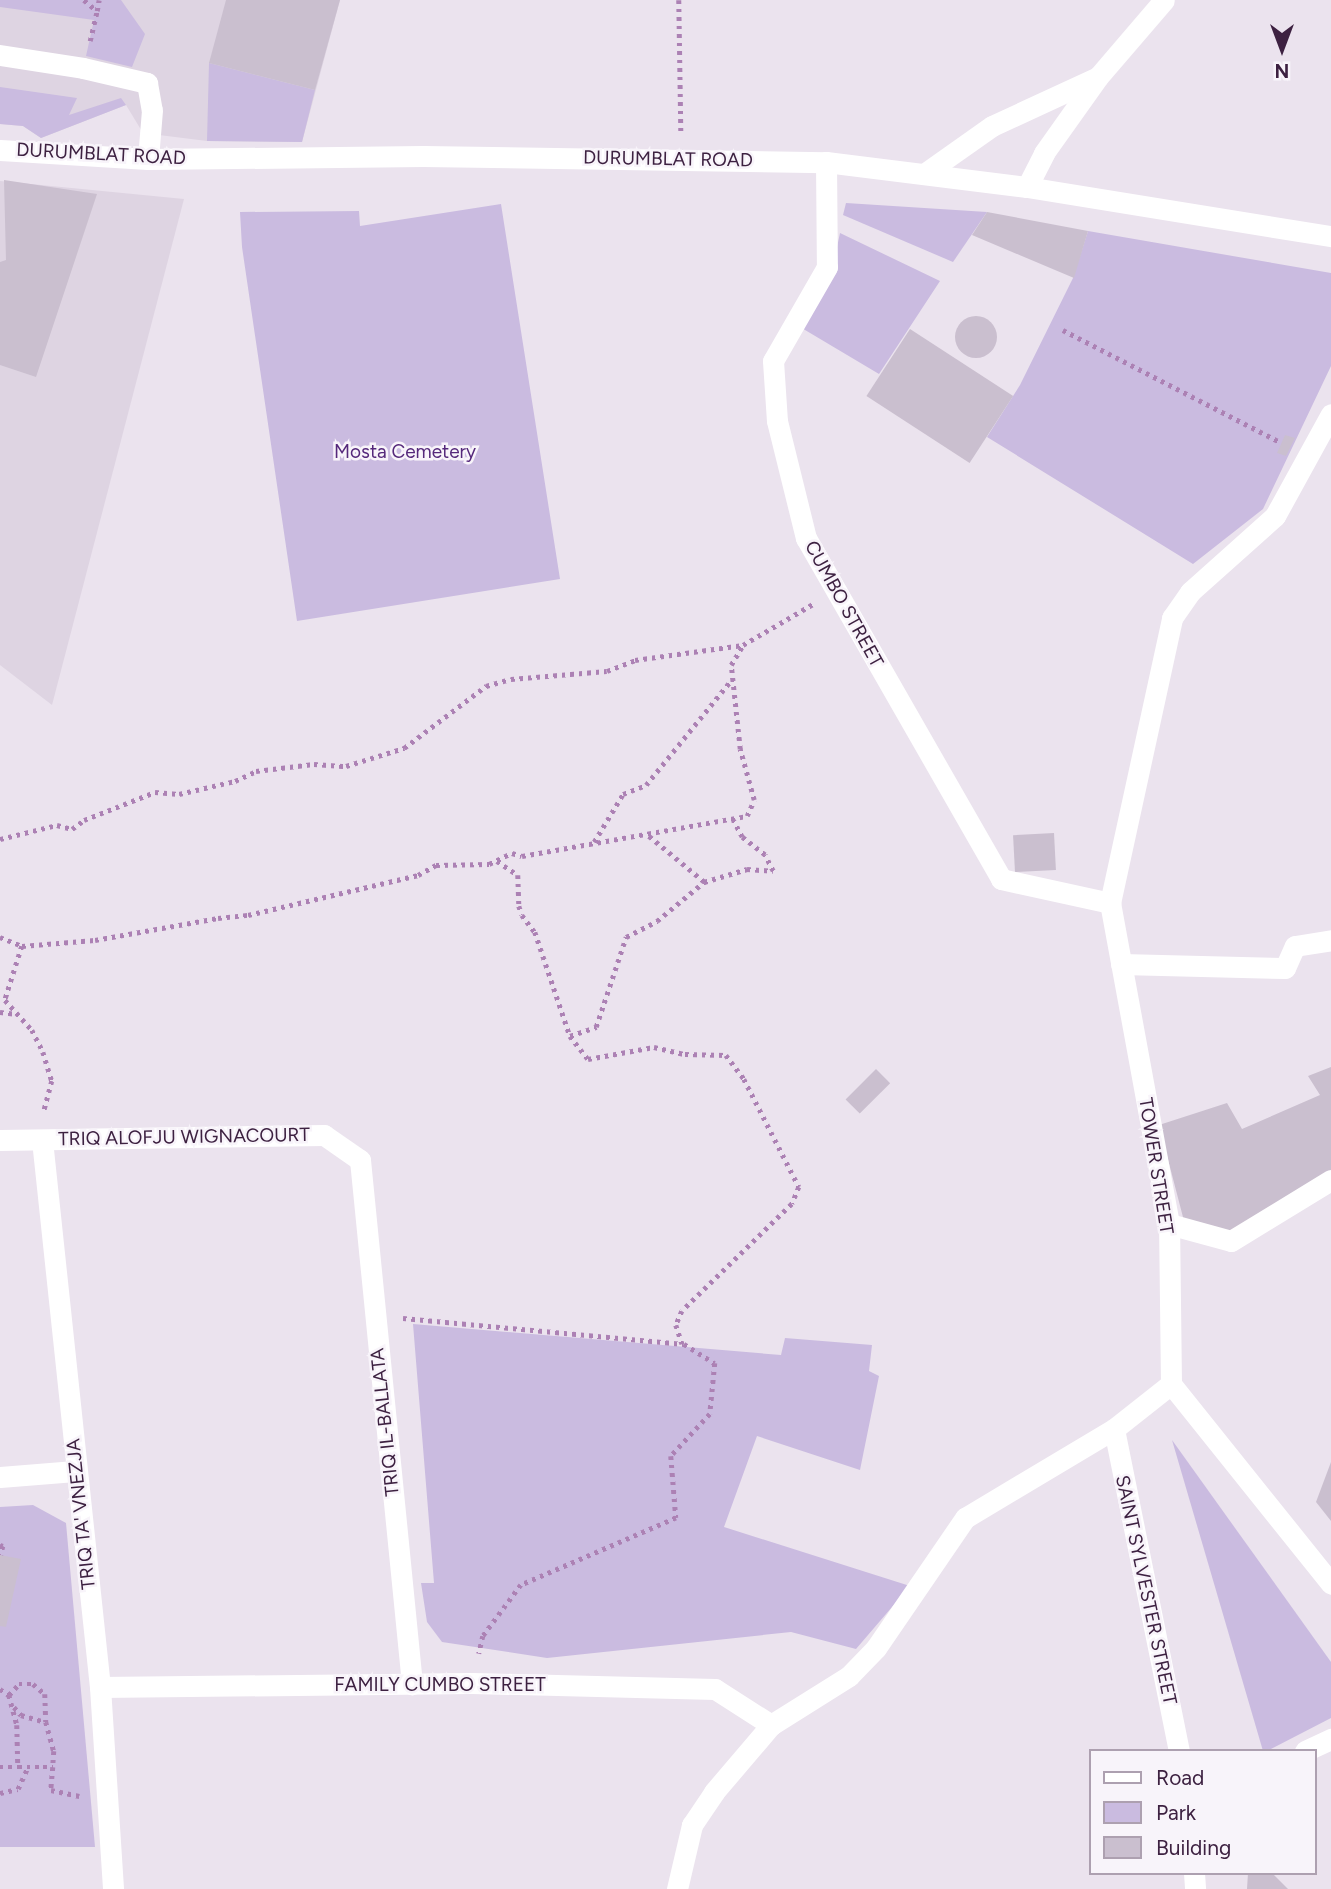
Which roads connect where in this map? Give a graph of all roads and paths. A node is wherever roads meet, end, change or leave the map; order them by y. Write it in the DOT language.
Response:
graph roads {
  1 [pos="84,0"];
  2 [pos="99,0"];
  3 [pos="679,0"];
  4 [pos="1164,0"];
  5 [pos="0,55"];
  6 [pos="1098,77"];
  7 [pos="0,150"];
  8 [pos="148,159"];
  9 [pos="681,160"];
  10 [pos="827,162"];
  11 [pos="925,174"];
  12 [pos="1027,187"];
  13 [pos="1331,236"];
  14 [pos="1063,330"];
  15 [pos="1331,414"];
  16 [pos="1308,456"];
  17 [pos="842,601"];
  18 [pos="743,645"];
  19 [pos="732,679"];
  20 [pos="733,820"];
  21 [pos="645,833"];
  22 [pos="0,839"];
  23 [pos="594,842"];
  24 [pos="497,860"];
  25 [pos="704,882"];
  26 [pos="1110,903"];
  27 [pos="0,937"];
  28 [pos="1331,940"];
  29 [pos="22,946"];
  30 [pos="1121,964"];
  31 [pos="0,1012"];
  32 [pos="18,1014"];
  33 [pos="570,1036"];
  34 [pos="0,1139"];
  35 [pos="42,1140"];
  36 [pos="360,1160"];
  37 [pos="1331,1180"];
  38 [pos="1168,1224"];
  39 [pos="374,1316"];
  40 [pos="682,1344"];
  41 [pos="1171,1384"];
  42 [pos="1114,1429"];
  43 [pos="75,1471"];
  44 [pos="0,1477"];
  45 [pos="0,1545"];
  46 [pos="1,1555"];
  47 [pos="1331,1584"];
  48 [pos="472,1683"];
  49 [pos="412,1684"];
  50 [pos="100,1687"];
  51 [pos="0,1689"];
  52 [pos="9,1695"];
  53 [pos="11,1703"];
  54 [pos="46,1721"];
  55 [pos="771,1725"];
  56 [pos="1331,1739"];
  57 [pos="1179,1749"];
  58 [pos="1309,1749"];
  59 [pos="18,1766"];
  60 [pos="28,1766"];
  61 [pos="53,1766"];
  62 [pos="0,1767"];
  63 [pos="0,1793"];
  64 [pos="107,1795"];
  65 [pos="113,1889"];
  66 [pos="677,1889"];
  1 -- 2 [label="path"];
  3 -- 9 [label="path"];
  4 -- 6 [label="street"];
  5 -- 8 [label="street"];
  6 -- 11 [label="street"];
  6 -- 12 [label="street"];
  7 -- 8 [label="street, DURUMBLAT ROAD"];
  8 -- 9 [label="street, DURUMBLAT ROAD"];
  9 -- 10 [label="street, DURUMBLAT ROAD"];
  10 -- 11 [label="street, DURUMBLAT ROAD"];
  10 -- 17 [label="street, CUMBO STREET"];
  11 -- 12 [label="street, DURUMBLAT ROAD"];
  12 -- 13 [label="street, DURUMBLAT ROAD"];
  14 -- 16 [label="path"];
  15 -- 16 [label="street, TOWER STREET"];
  16 -- 26 [label="street, TOWER STREET"];
  17 -- 18 [label="path"];
  17 -- 26 [label="street, CUMBO STREET"];
  18 -- 19 [label="path"];
  18 -- 22 [label="path"];
  19 -- 20 [label="path"];
  19 -- 23 [label="path"];
  20 -- 21 [label="path"];
  20 -- 25 [label="path"];
  21 -- 23 [label="path"];
  21 -- 25 [label="path"];
  23 -- 24 [label="path"];
  24 -- 29 [label="path"];
  24 -- 33 [label="path"];
  25 -- 33 [label="path"];
  26 -- 30 [label="street, TOWER STREET"];
  27 -- 29 [label="path"];
  28 -- 30 [label="street"];
  29 -- 32 [label="path"];
  30 -- 38 [label="street, TOWER STREET"];
  31 -- 32 [label="path"];
  32 -- 35 [label="path"];
  33 -- 40 [label="path"];
  34 -- 35 [label="street, TRIQ ALOFJU WIGNACOURT"];
  35 -- 36 [label="street, TRIQ ALOFJU WIGNACOURT"];
  35 -- 43 [label="street, TRIQ TA' VNEZJA"];
  36 -- 39 [label="street, TRIQ IL-BALLATA"];
  37 -- 38 [label="street"];
  38 -- 41 [label="street, TOWER STREET"];
  39 -- 40 [label="path"];
  39 -- 49 [label="street, TRIQ IL-BALLATA"];
  40 -- 48 [label="path"];
  41 -- 42 [label="street"];
  41 -- 47 [label="street"];
  42 -- 55 [label="street"];
  42 -- 57 [label="street, SAINT SYLVESTER STREET"];
  43 -- 44 [label="street"];
  43 -- 50 [label="street, TRIQ TA' VNEZJA"];
  45 -- 46 [label="path"];
  48 -- 49 [label="street, FAMILY CUMBO STREET"];
  48 -- 55 [label="street, FAMILY CUMBO STREET"];
  49 -- 50 [label="street, FAMILY CUMBO STREET"];
  50 -- 64 [label="street, TRIQ TA' VNEZJA"];
  51 -- 52 [label="path"];
  52 -- 53 [label="path"];
  52 -- 54 [label="path"];
  53 -- 54 [label="path"];
  53 -- 59 [label="path"];
  54 -- 61 [label="path"];
  55 -- 66 [label="street"];
  56 -- 58 [label="street"];
  59 -- 60 [label="path"];
  59 -- 62 [label="path"];
  60 -- 61 [label="path"];
  60 -- 63 [label="path"];
  61 -- 64 [label="path"];
  64 -- 65 [label="street, TRIQ TA' VNEZJA"];
}
